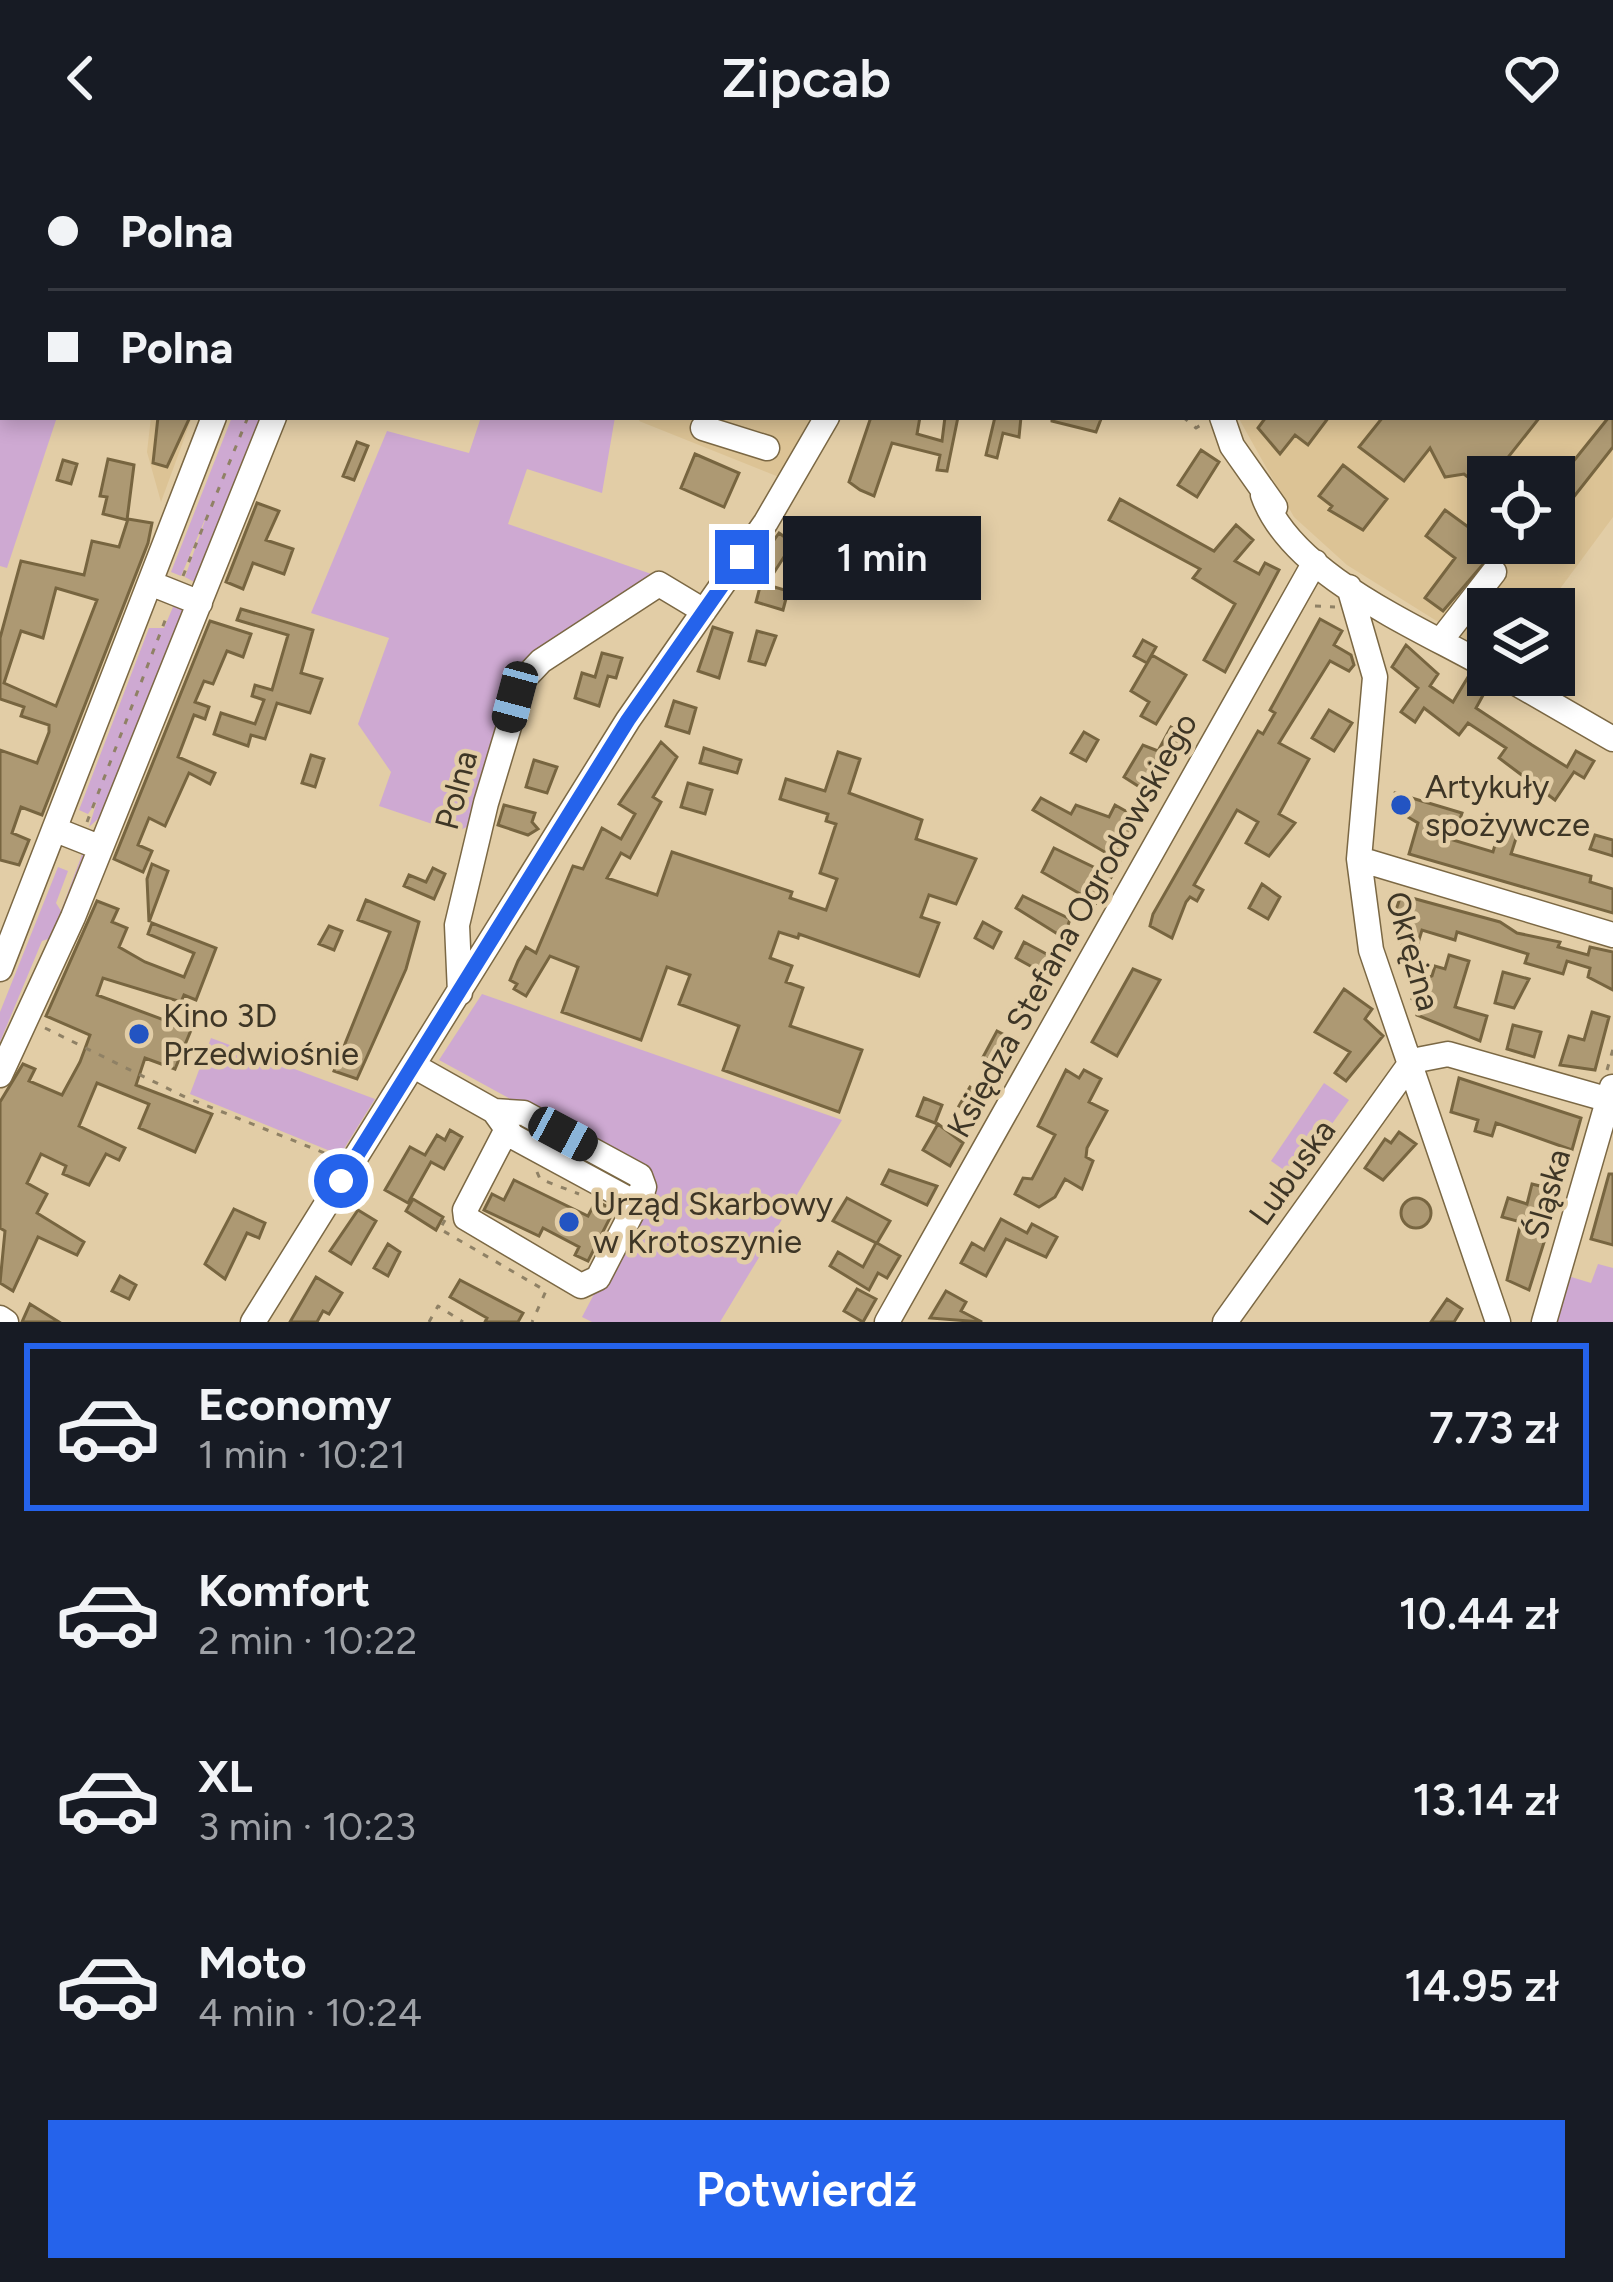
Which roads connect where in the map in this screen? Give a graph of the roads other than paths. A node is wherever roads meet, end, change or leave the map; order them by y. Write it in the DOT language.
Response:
graph roads {
  1 [pos="213,420"];
  2 [pos="273,420"];
  3 [pos="825,420"];
  4 [pos="1223,420"];
  5 [pos="1199,423"];
  6 [pos="704,428"];
  7 [pos="1232,446"];
  8 [pos="767,448"];
  9 [pos="1315,562"];
  10 [pos="1494,572"];
  11 [pos="150,583"];
  12 [pos="190,592"];
  13 [pos="1349,598"];
  14 [pos="704,611"];
  15 [pos="1441,640"];
  16 [pos="1467,655"];
  17 [pos="1538,696"];
  18 [pos="1613,739"];
  19 [pos="56,830"];
  20 [pos="92,839"];
  21 [pos="1359,859"];
  22 [pos="1613,935"];
  23 [pos="0,969"];
  24 [pos="460,993"];
  25 [pos="1412,1061"];
  26 [pos="414,1066"];
  27 [pos="0,1076"];
  28 [pos="1612,1095"];
  29 [pos="500,1120"];
  30 [pos="253,1322"];
  31 [pos="887,1322"];
  32 [pos="1225,1322"];
  33 [pos="1498,1322"];
  34 [pos="1544,1322"];
  1 -- 11 [label="street"];
  2 -- 12 [label="street"];
  3 -- 14 [label="street"];
  4 -- 7 [label="street"];
  5 -- 7 [label="street"];
  6 -- 8 [label="street"];
  7 -- 9 [label="street"];
  9 -- 13 [label="street"];
  9 -- 31 [label="street, Księdza Stefana Ogrodowskiego"];
  10 -- 15 [label="street"];
  11 -- 12 [label="street"];
  11 -- 19 [label="street"];
  12 -- 20 [label="street"];
  13 -- 15 [label="street"];
  13 -- 21 [label="street, Okrężna"];
  14 -- 24 [label="street"];
  14 -- 24 [label="street, Polna"];
  15 -- 16 [label="street"];
  17 -- 18 [label="street"];
  19 -- 20 [label="street"];
  19 -- 23 [label="street"];
  20 -- 27 [label="street"];
  21 -- 22 [label="street"];
  21 -- 25 [label="street, Okrężna"];
  24 -- 26 [label="street"];
  25 -- 28 [label="street"];
  25 -- 32 [label="street, Lubuska"];
  25 -- 33 [label="street, Okrężna"];
  26 -- 29 [label="street"];
  26 -- 30 [label="street"];
  28 -- 34 [label="street, Śląska"];
  29 -- 29 [label="street"];
}
